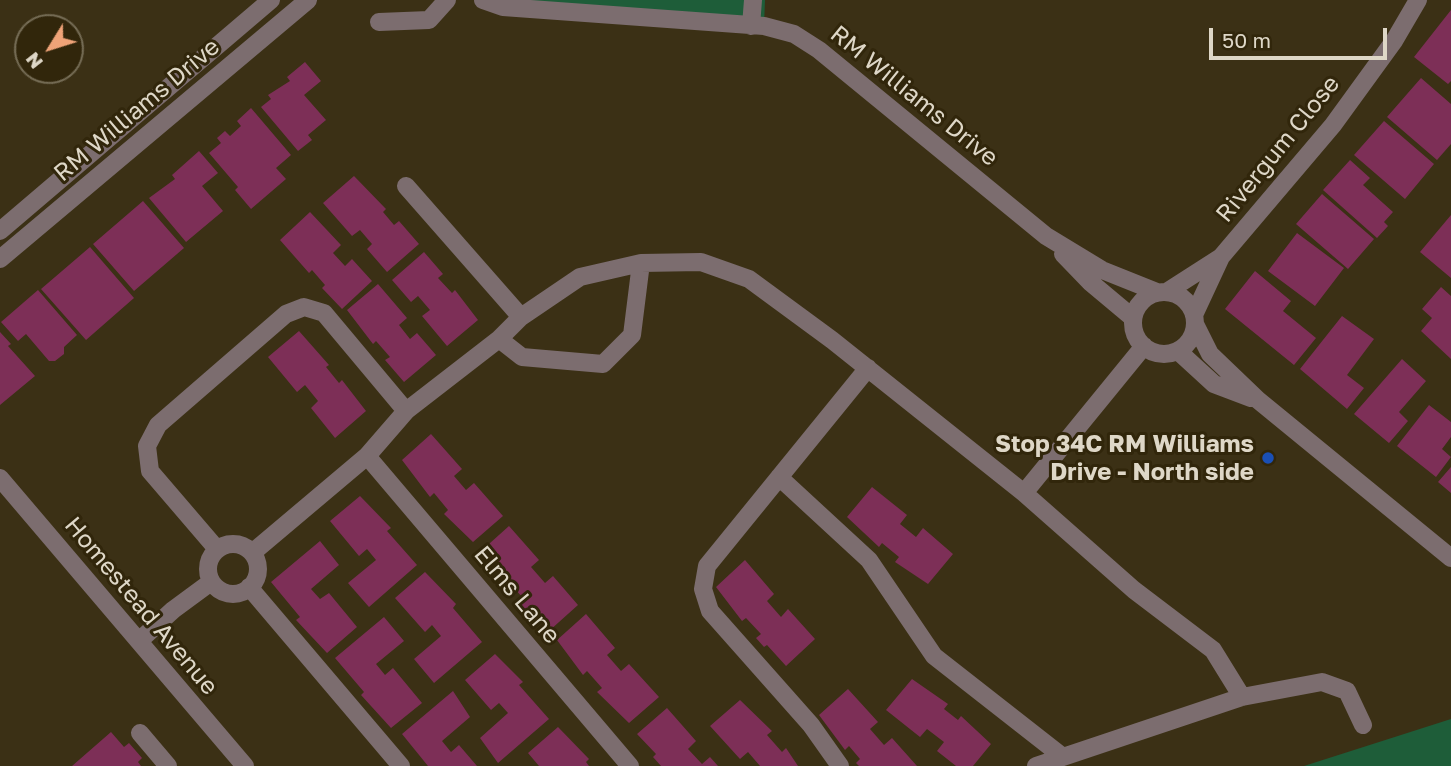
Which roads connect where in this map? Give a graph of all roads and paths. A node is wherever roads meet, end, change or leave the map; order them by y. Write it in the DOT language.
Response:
graph roads {
  1 [pos="271,0"];
  2 [pos="308,0"];
  3 [pos="447,0"];
  4 [pos="753,0"];
  5 [pos="1418,0"];
  6 [pos="481,1"];
  7 [pos="379,22"];
  8 [pos="751,26"];
  9 [pos="406,186"];
  10 [pos="0,230"];
  11 [pos="1046,236"];
  12 [pos="1221,257"];
  13 [pos="0,259"];
  14 [pos="641,263"];
  15 [pos="1162,292"];
  16 [pos="521,317"];
  17 [pos="1133,318"];
  18 [pos="1195,320"];
  19 [pos="499,339"];
  20 [pos="1144,346"];
  21 [pos="1178,351"];
  22 [pos="868,368"];
  23 [pos="1258,400"];
  24 [pos="406,411"];
  25 [pos="368,456"];
  26 [pos="779,477"];
  27 [pos="0,478"];
  28 [pos="1024,493"];
  29 [pos="216,548"];
  30 [pos="252,553"];
  31 [pos="1451,558"];
  32 [pos="211,582"];
  33 [pos="249,587"];
  34 [pos="139,641"];
  35 [pos="1242,697"];
  36 [pos="1363,725"];
  37 [pos="139,733"];
  38 [pos="1063,757"];
  39 [pos="168,766"];
  40 [pos="245,766"];
  41 [pos="401,766"];
  42 [pos="630,766"];
  43 [pos="840,766"];
  44 [pos="1036,766"];
  1 -- 10 [label="street, RM Williams Drive"];
  2 -- 13 [label="street, RM Williams Drive"];
  3 -- 7 [label="street"];
  4 -- 8 [label="street"];
  5 -- 12 [label="street, Rivergum Close"];
  6 -- 8 [label="street, RM Williams Drive"];
  8 -- 11 [label="street, RM Williams Drive"];
  9 -- 16 [label="street"];
  11 -- 15 [label="street, RM Williams Drive"];
  11 -- 17 [label="street, RM Williams Drive"];
  12 -- 15 [label="street, Rivergum Close"];
  12 -- 18 [label="street, Rivergum Close"];
  14 -- 16 [label="street"];
  14 -- 19 [label="street"];
  14 -- 22 [label="street"];
  15 -- 17 [label="street"];
  15 -- 18 [label="street"];
  16 -- 19 [label="street"];
  17 -- 20 [label="street"];
  18 -- 21 [label="street"];
  18 -- 23 [label="street"];
  19 -- 24 [label="street"];
  20 -- 21 [label="street"];
  20 -- 28 [label="street"];
  21 -- 23 [label="street"];
  22 -- 26 [label="street"];
  22 -- 28 [label="street"];
  23 -- 31 [label="street"];
  24 -- 25 [label="street"];
  24 -- 29 [label="street"];
  25 -- 30 [label="street"];
  25 -- 42 [label="street, Elms Lane"];
  26 -- 38 [label="street"];
  26 -- 43 [label="street"];
  27 -- 34 [label="street, Homestead Avenue"];
  28 -- 35 [label="street"];
  29 -- 30 [label="street"];
  29 -- 32 [label="street"];
  30 -- 33 [label="street"];
  32 -- 33 [label="street"];
  32 -- 34 [label="street"];
  33 -- 41 [label="street"];
  34 -- 40 [label="street, Homestead Avenue"];
  35 -- 36 [label="street"];
  35 -- 38 [label="street"];
  37 -- 39 [label="street"];
  38 -- 44 [label="street"];
}
